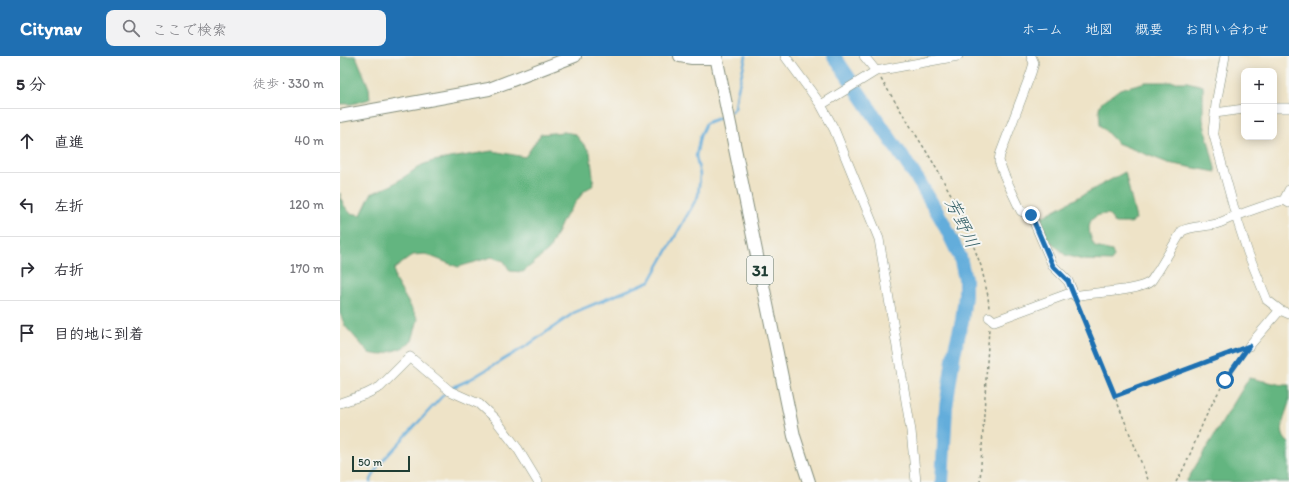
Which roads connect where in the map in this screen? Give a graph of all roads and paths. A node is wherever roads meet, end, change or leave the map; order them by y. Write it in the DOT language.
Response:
graph roads {
  1 [pos="575,56"];
  2 [pos="680,56"];
  3 [pos="785,56"];
  4 [pos="864,56"];
  5 [pos="958,56"];
  6 [pos="1031,56"];
  7 [pos="1225,56"];
  8 [pos="716,57"];
  9 [pos="874,73"];
  10 [pos="823,104"];
  11 [pos="1277,108"];
  12 [pos="1289,108"];
  13 [pos="1241,109"];
  14 [pos="1215,113"];
  15 [pos="340,116"];
  16 [pos="1289,190"];
  17 [pos="1287,202"];
  18 [pos="1236,216"];
  19 [pos="1075,296"];
  20 [pos="1280,310"];
  21 [pos="1289,314"];
  22 [pos="989,317"];
  23 [pos="1249,346"];
  24 [pos="1115,396"];
  25 [pos="340,403"];
  26 [pos="538,482"];
  27 [pos="809,482"];
  28 [pos="916,482"];
  29 [pos="980,482"];
  30 [pos="1149,482"];
  31 [pos="1176,482"];
  1 -- 15 [label="main road"];
  2 -- 8 [label="main road"];
  3 -- 10 [label="street"];
  4 -- 9 [label="street"];
  5 -- 9 [label="street"];
  6 -- 22 [label="street"];
  7 -- 14 [label="street"];
  8 -- 27 [label="main road, 31"];
  9 -- 10 [label="street"];
  9 -- 22 [label="path"];
  10 -- 28 [label="street"];
  11 -- 12 [label="street"];
  13 -- 14 [label="street"];
  14 -- 18 [label="street"];
  16 -- 17 [label="street"];
  17 -- 18 [label="street"];
  18 -- 19 [label="street"];
  18 -- 20 [label="street"];
  19 -- 24 [label="path"];
  20 -- 21 [label="street"];
  20 -- 23 [label="street"];
  22 -- 29 [label="path"];
  23 -- 24 [label="path"];
  23 -- 31 [label="path"];
  24 -- 30 [label="path"];
  25 -- 26 [label="street"];
}
